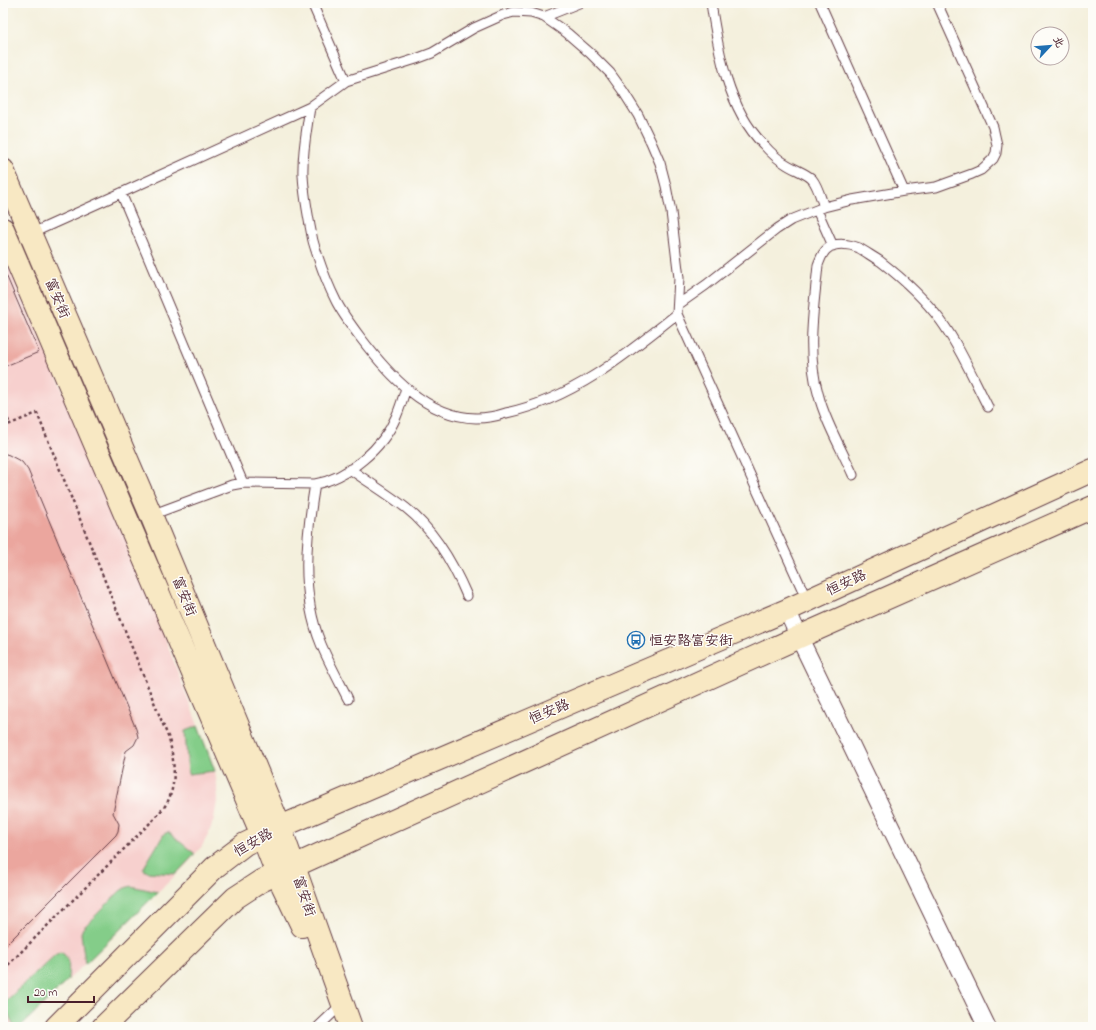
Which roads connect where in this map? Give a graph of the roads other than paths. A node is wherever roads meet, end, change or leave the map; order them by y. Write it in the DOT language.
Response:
graph roads {
  1 [pos="312,3"];
  2 [pos="579,3"];
  3 [pos="711,3"];
  4 [pos="820,3"];
  5 [pos="937,3"];
  6 [pos="544,17"];
  7 [pos="346,81"];
  8 [pos="310,106"];
  9 [pos="3,170"];
  10 [pos="904,191"];
  11 [pos="121,193"];
  12 [pos="820,209"];
  13 [pos="3,229"];
  14 [pos="30,234"];
  15 [pos="833,246"];
  16 [pos="679,304"];
  17 [pos="677,314"];
  18 [pos="406,388"];
  19 [pos="988,407"];
  20 [pos="350,469"];
  21 [pos="1093,470"];
  22 [pos="853,475"];
  23 [pos="243,483"];
  24 [pos="315,484"];
  25 [pos="1093,507"];
  26 [pos="151,515"];
  27 [pos="467,596"];
  28 [pos="807,600"];
  29 [pos="787,610"];
  30 [pos="799,637"];
  31 [pos="348,699"];
  32 [pos="271,831"];
  33 [pos="286,870"];
  34 [pos="340,1006"];
  35 [pos="56,1027"];
  36 [pos="104,1027"];
  37 [pos="318,1027"];
  38 [pos="351,1027"];
  39 [pos="987,1027"];
  1 -- 7 [label="lane"];
  2 -- 6 [label="lane"];
  3 -- 12 [label="lane"];
  4 -- 10 [label="lane"];
  5 -- 10 [label="lane"];
  6 -- 7 [label="lane"];
  6 -- 16 [label="lane"];
  7 -- 8 [label="lane"];
  8 -- 11 [label="lane"];
  8 -- 18 [label="lane"];
  9 -- 14 [label="main road, 富安街"];
  10 -- 12 [label="lane"];
  11 -- 14 [label="lane"];
  11 -- 23 [label="lane"];
  12 -- 15 [label="lane"];
  12 -- 16 [label="lane"];
  13 -- 32 [label="main road, 富安街"];
  14 -- 26 [label="main road, 富安街"];
  15 -- 19 [label="lane"];
  15 -- 22 [label="lane"];
  16 -- 17 [label="lane"];
  17 -- 18 [label="lane"];
  17 -- 28 [label="lane"];
  18 -- 20 [label="lane"];
  20 -- 24 [label="lane"];
  20 -- 27 [label="lane"];
  21 -- 28 [label="main road, 恒安路"];
  23 -- 24 [label="lane"];
  23 -- 26 [label="lane"];
  24 -- 31 [label="lane"];
  25 -- 30 [label="main road"];
  26 -- 32 [label="main road, 富安街"];
  28 -- 29 [label="main road, 恒安路"];
  29 -- 30 [label="street"];
  29 -- 32 [label="main road, 恒安路"];
  30 -- 33 [label="main road"];
  30 -- 39 [label="street"];
  32 -- 33 [label="main road, 富安街"];
  32 -- 35 [label="main road, 恒安路"];
  33 -- 34 [label="main road, 富安街"];
  33 -- 36 [label="main road"];
  33 -- 38 [label="main road, 富安街"];
  34 -- 37 [label="lane"];
  34 -- 38 [label="main road, 富安街"];
}
